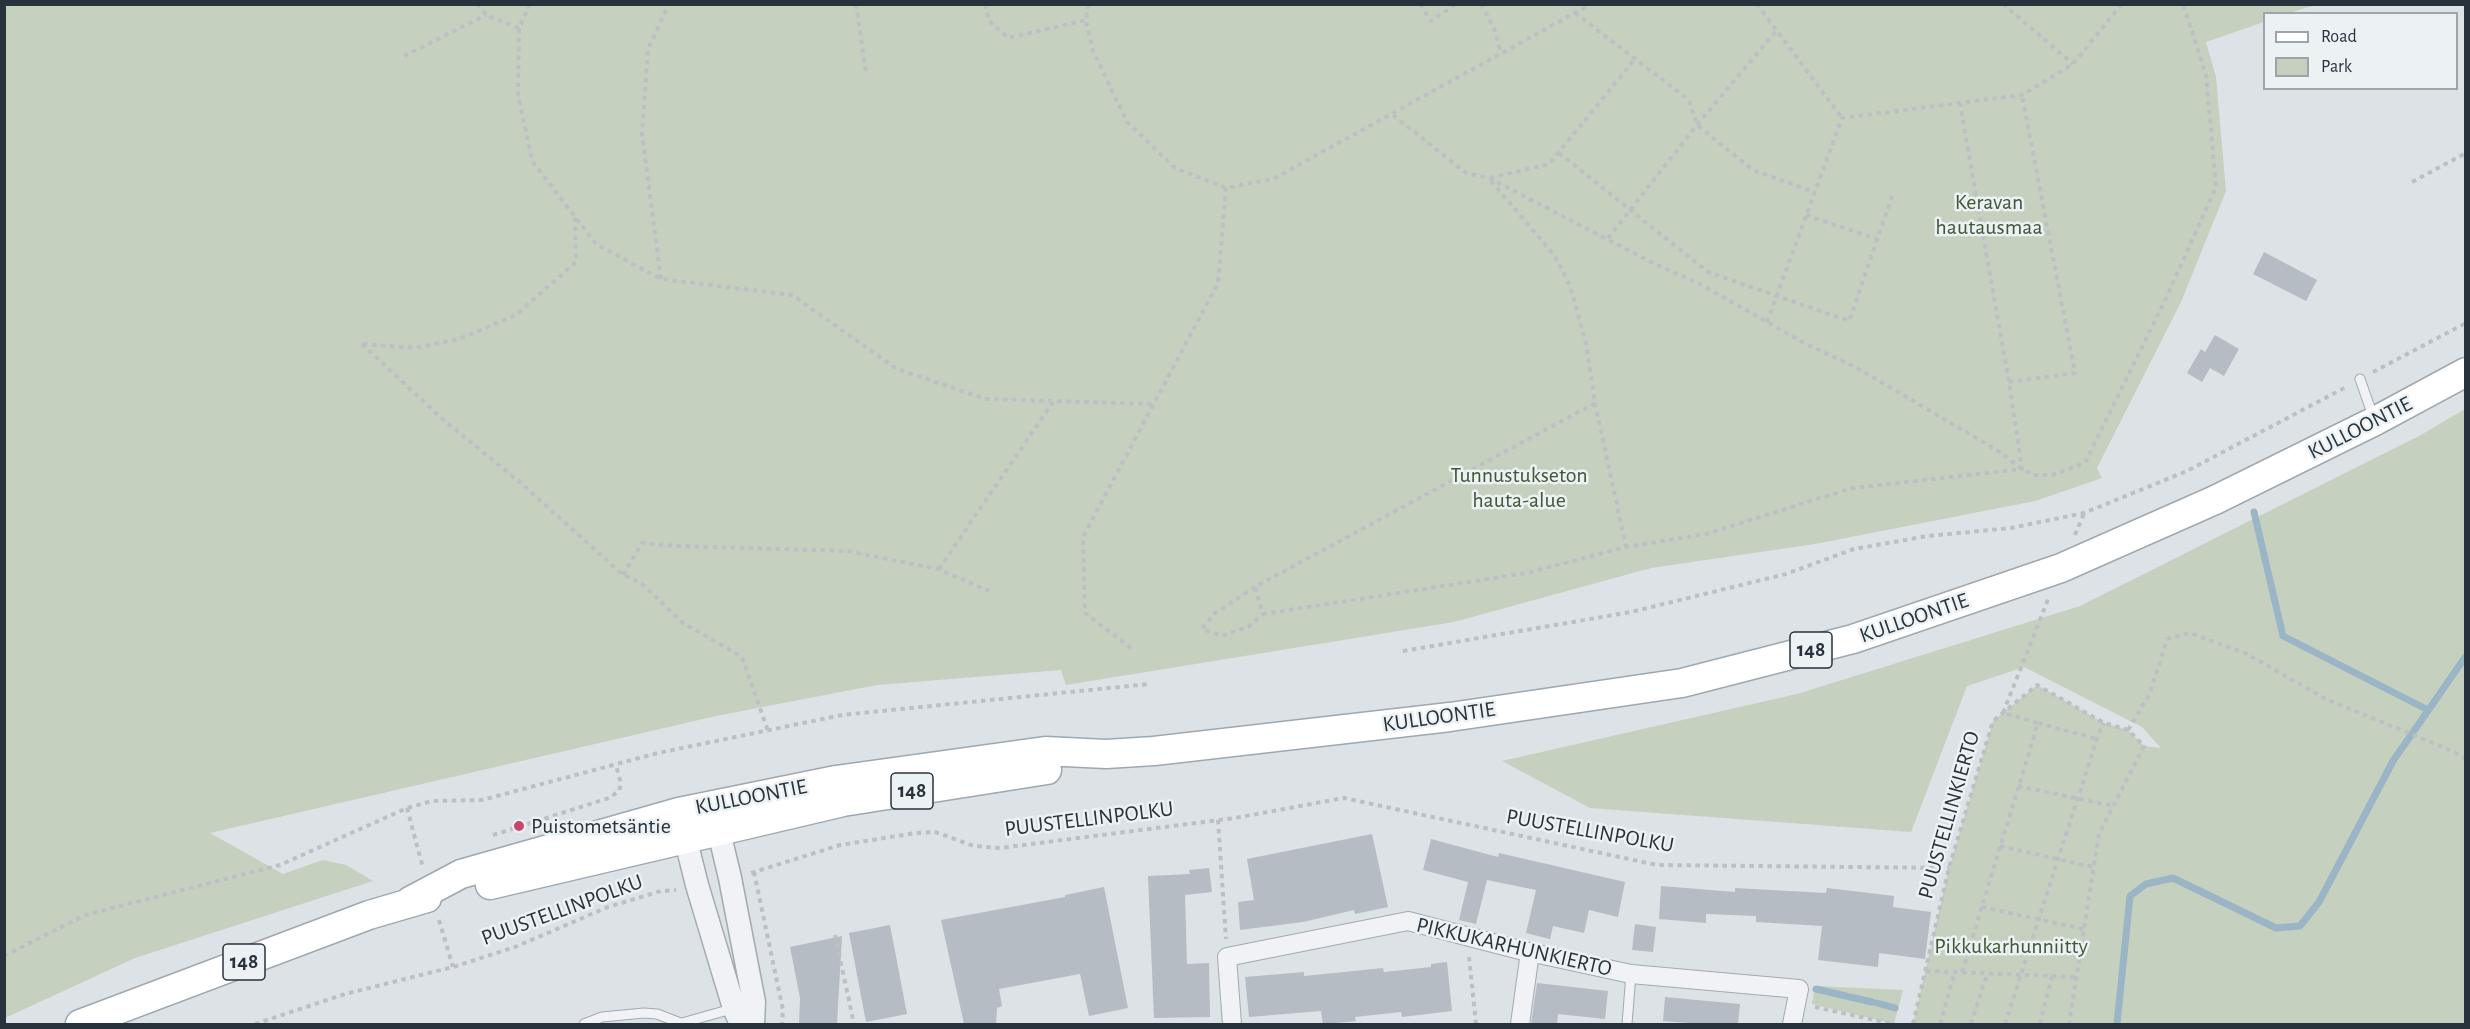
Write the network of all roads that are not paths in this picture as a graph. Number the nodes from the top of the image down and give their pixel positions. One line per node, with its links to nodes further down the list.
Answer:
1 (2466, 372): 3 (main road, KULLOONTIE / 148)
2 (2360, 379): 3 (lane)
3 (2375, 421): 4 (main road, KULLOONTIE / 148)
4 (1106, 754): 5 (main road, KULLOONTIE / 148); 7 (main road, KULLOONTIE / 148)
5 (713, 805): 6 (main road, KULLOONTIE / 148); 7 (street)
6 (679, 812): 8 (street); 9 (main road, KULLOONTIE / 148)
7 (719, 832): 8 (main road, KULLOONTIE / 148); 12 (street)
8 (686, 840): 9 (main road, KULLOONTIE / 148); 12 (street)
9 (410, 901): 13 (main road, KULLOONTIE / 148)
10 (1530, 952): 11 (street, PIKKUKARHUNKIERTO); 17 (street, PIKKUKARHUNKIERTO); 18 (street)
11 (1631, 974): 19 (lane); 20 (street, PIKKUKARHUNKIERTO)
12 (743, 1012): 15 (lane); 16 (street)
13 (80, 1024)
14 (584, 1024): 15 (lane)
15 (683, 1024)
16 (753, 1024)
17 (1232, 1024)
18 (1520, 1024)
19 (1627, 1024)
20 (1792, 1024)

